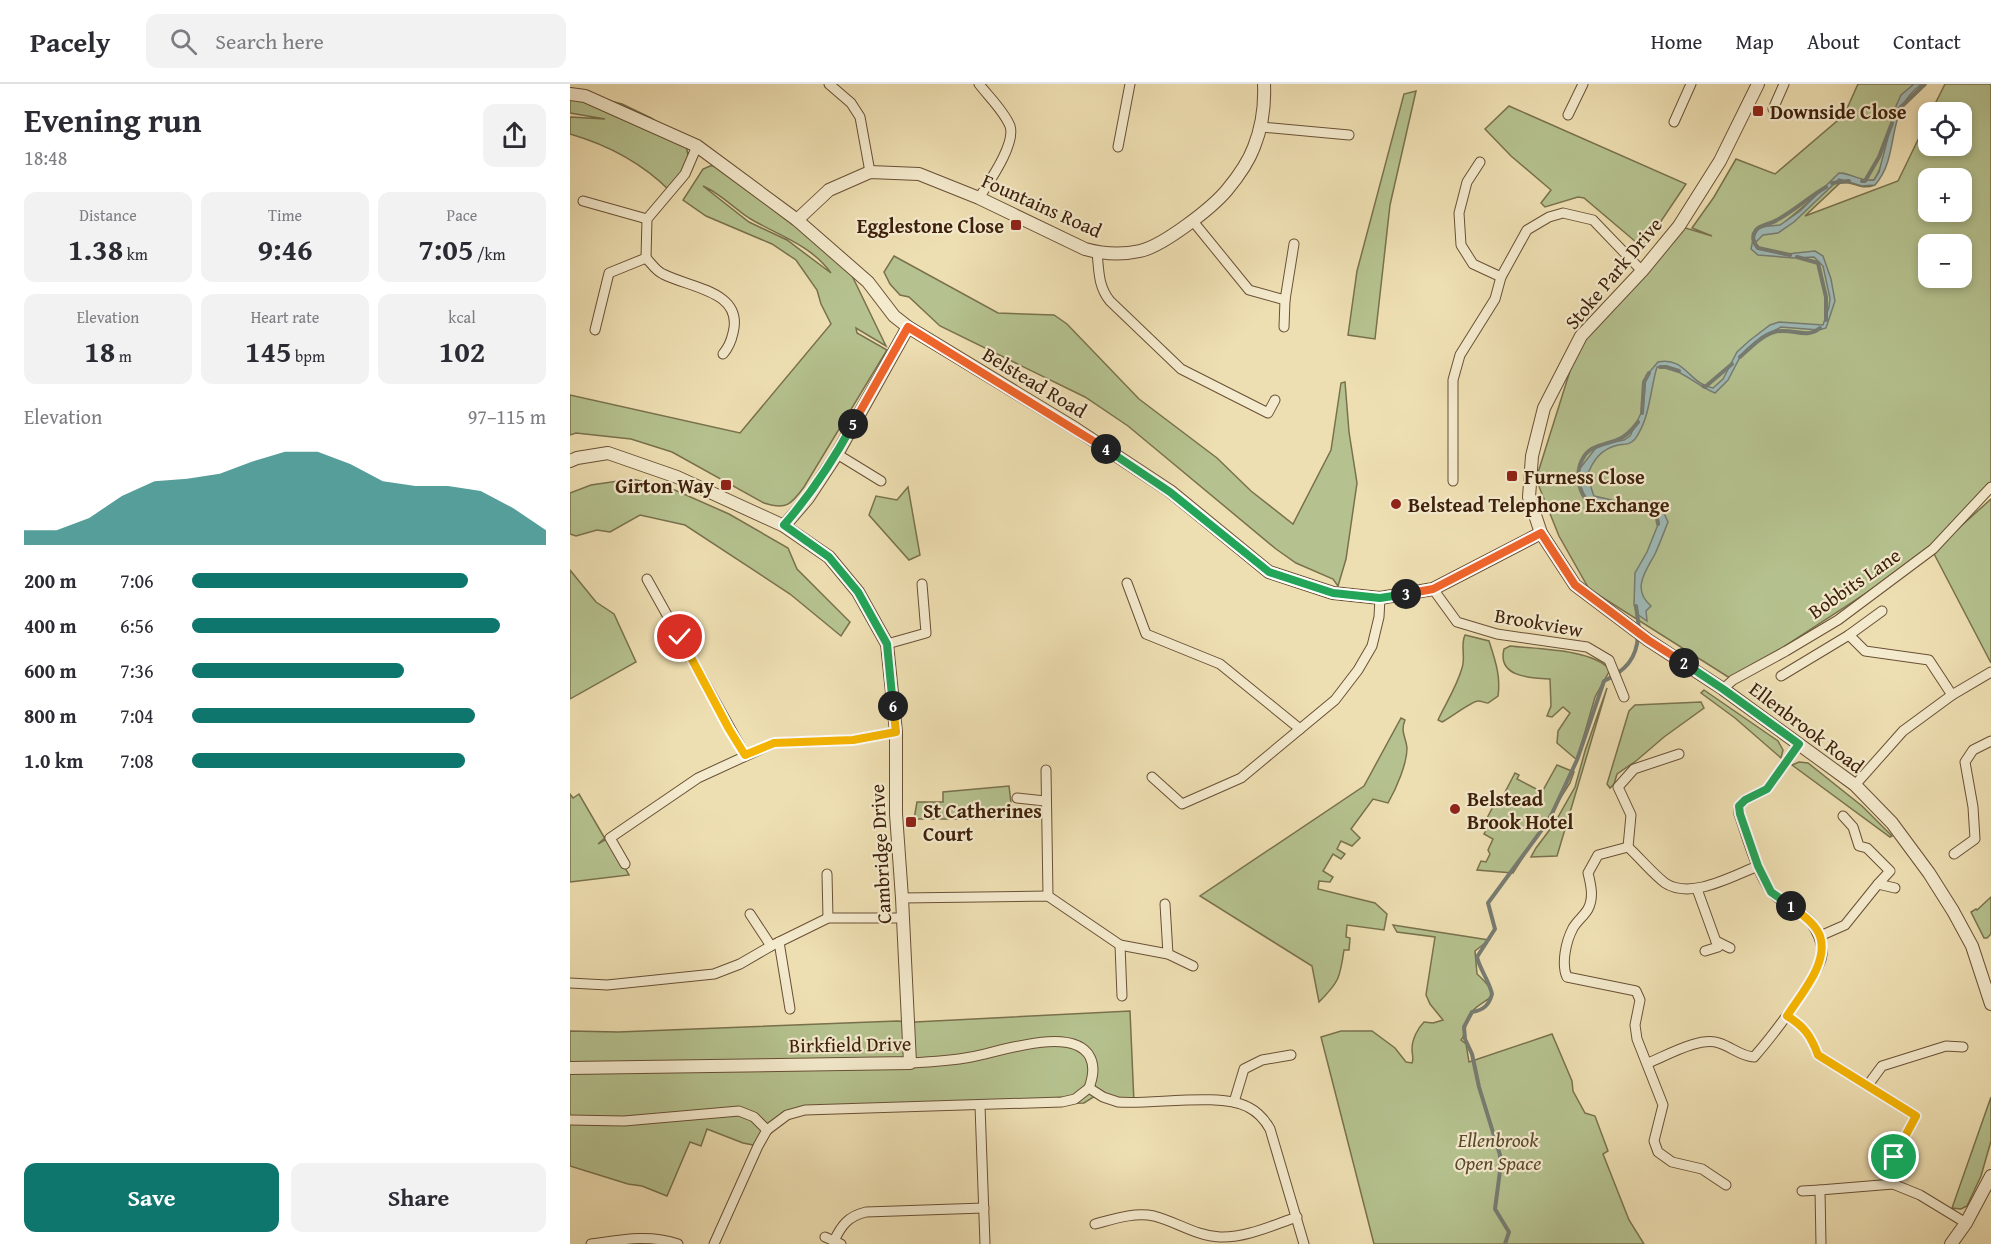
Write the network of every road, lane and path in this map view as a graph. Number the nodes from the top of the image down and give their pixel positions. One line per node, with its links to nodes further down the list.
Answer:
1 (829, 84): 18 (street)
2 (979, 84): 19 (street)
3 (1130, 84): 16 (street)
4 (1264, 84): 13 (street, Fountains Road)
5 (1583, 84): 11 (street)
6 (1691, 84): 12 (street)
7 (1758, 84): 27 (street, Stoke Park Drive)
8 (1784, 84): 10 (street)
9 (570, 94): 15 (street, Belstead Road)
10 (1773, 109)
11 (1568, 115)
12 (1674, 122)
13 (1261, 127): 14 (street); 23 (street, Fountains Road)
14 (1349, 135)
15 (698, 146): 21 (street); 22 (street, Belstead Road)
16 (1118, 147)
17 (1480, 162): 28 (street)
18 (870, 172): 19 (street, Fountains Road); 22 (street, Fountains Road)
19 (980, 198): 25 (street, Fountains Road)
20 (584, 201): 21 (street)
21 (647, 219): 26 (street)
22 (797, 220): 30 (street, Belstead Road)
23 (1192, 220): 25 (street, Fountains Road); 29 (street)
24 (1294, 244): 29 (street)
25 (1097, 252): 34 (street)
26 (646, 258): 32 (street); 33 (street)
27 (1642, 271): 28 (street); 41 (street, Stoke Park Drive)
28 (1501, 277): 38 (street)
29 (1285, 300): 31 (street)
30 (908, 327): 35 (street); 46 (street, Belstead Road)
31 (1284, 327)
32 (595, 330)
33 (723, 354)
34 (1275, 400)
35 (837, 454): 37 (street); 40 (street)
36 (570, 461): 40 (street, Cambridge Drive)
37 (881, 481)
38 (1453, 481)
39 (1991, 487): 52 (street, Bobbits Lane)
40 (784, 525): 49 (street, Cambridge Drive)
41 (1541, 533): 45 (street, Belstead Road); 52 (street, Ellenbrook Road)
42 (647, 579): 60 (street)
43 (1127, 583): 55 (street)
44 (922, 584): 49 (street)
45 (1433, 589): 46 (street, Belstead Road); 54 (street, Brookview)
46 (1380, 598): 55 (street)
47 (1882, 611): 48 (street)
48 (1849, 635): 51 (street); 53 (street)
49 (887, 644): 56 (street, Cambridge Drive)
50 (1991, 672): 53 (street)
51 (1781, 676)
52 (1723, 689): 58 (street, Ellenbrook Road)
53 (1952, 695): 63 (street)
54 (1624, 697)
55 (1299, 729): 62 (street)
56 (896, 732): 60 (street); 76 (street, Cambridge Drive)
57 (1991, 741): 68 (street)
58 (1799, 744): 63 (street, Ellenbrook Road); 70 (street)
59 (1679, 754): 67 (street)
60 (745, 755): 69 (street)
61 (1046, 770): 65 (street)
62 (1152, 777)
63 (1855, 785): 91 (street, Ellenbrook Road)
64 (1017, 798): 65 (street)
65 (1045, 801): 75 (street)
66 (1843, 816): 72 (street)
67 (1628, 847): 74 (street); 97 (street)
68 (1954, 855)
69 (625, 864)
70 (1758, 866): 74 (street); 81 (street)
71 (826, 874): 79 (street)
72 (1878, 885): 73 (street); 81 (street)
73 (1895, 888)
74 (1696, 889): 82 (street)
75 (1048, 896): 76 (street); 84 (street)
76 (902, 898): 80 (street, Cambridge Drive)
77 (1165, 904): 87 (street)
78 (750, 914): 83 (street)
79 (828, 918): 80 (street); 83 (street)
80 (903, 918): 96 (street, Cambridge Drive)
81 (1820, 936): 93 (street)
82 (1716, 941): 85 (street); 86 (street)
83 (775, 944): 89 (street); 92 (street)
84 (1120, 945): 87 (street); 90 (street)
85 (1730, 948)
86 (1705, 951)
87 (1168, 954): 88 (street)
88 (1193, 966)
89 (570, 983)
90 (1122, 996)
91 (1991, 1004)
92 (790, 1009)
93 (1787, 1016): 97 (street); 99 (street)
94 (1963, 1047): 99 (street)
95 (1292, 1055): 101 (street)
96 (910, 1062): 98 (street, Birkfield Drive); 100 (street, Birkfield Drive)
97 (1648, 1063): 107 (street)
98 (570, 1068)
99 (1868, 1085): 106 (street)
100 (1089, 1088): 101 (street); 102 (street)
101 (1234, 1102): 111 (street)
102 (980, 1106): 104 (street); 110 (street)
103 (570, 1120): 104 (street)
104 (767, 1130): 117 (street)
105 (1991, 1176): 112 (street)
106 (1893, 1184): 108 (street); 112 (street)
107 (1726, 1185)
108 (1821, 1190): 109 (street); 120 (street)
109 (1802, 1191)
110 (984, 1208): 114 (street); 118 (street)
111 (1297, 1218): 113 (street); 119 (street)
112 (1966, 1223): 121 (street)
113 (1095, 1224)
114 (833, 1241)
115 (591, 1244): 116 (street)
116 (678, 1244)
117 (714, 1244)
118 (984, 1244)
119 (1304, 1244)
120 (1821, 1244)
121 (1951, 1244)

